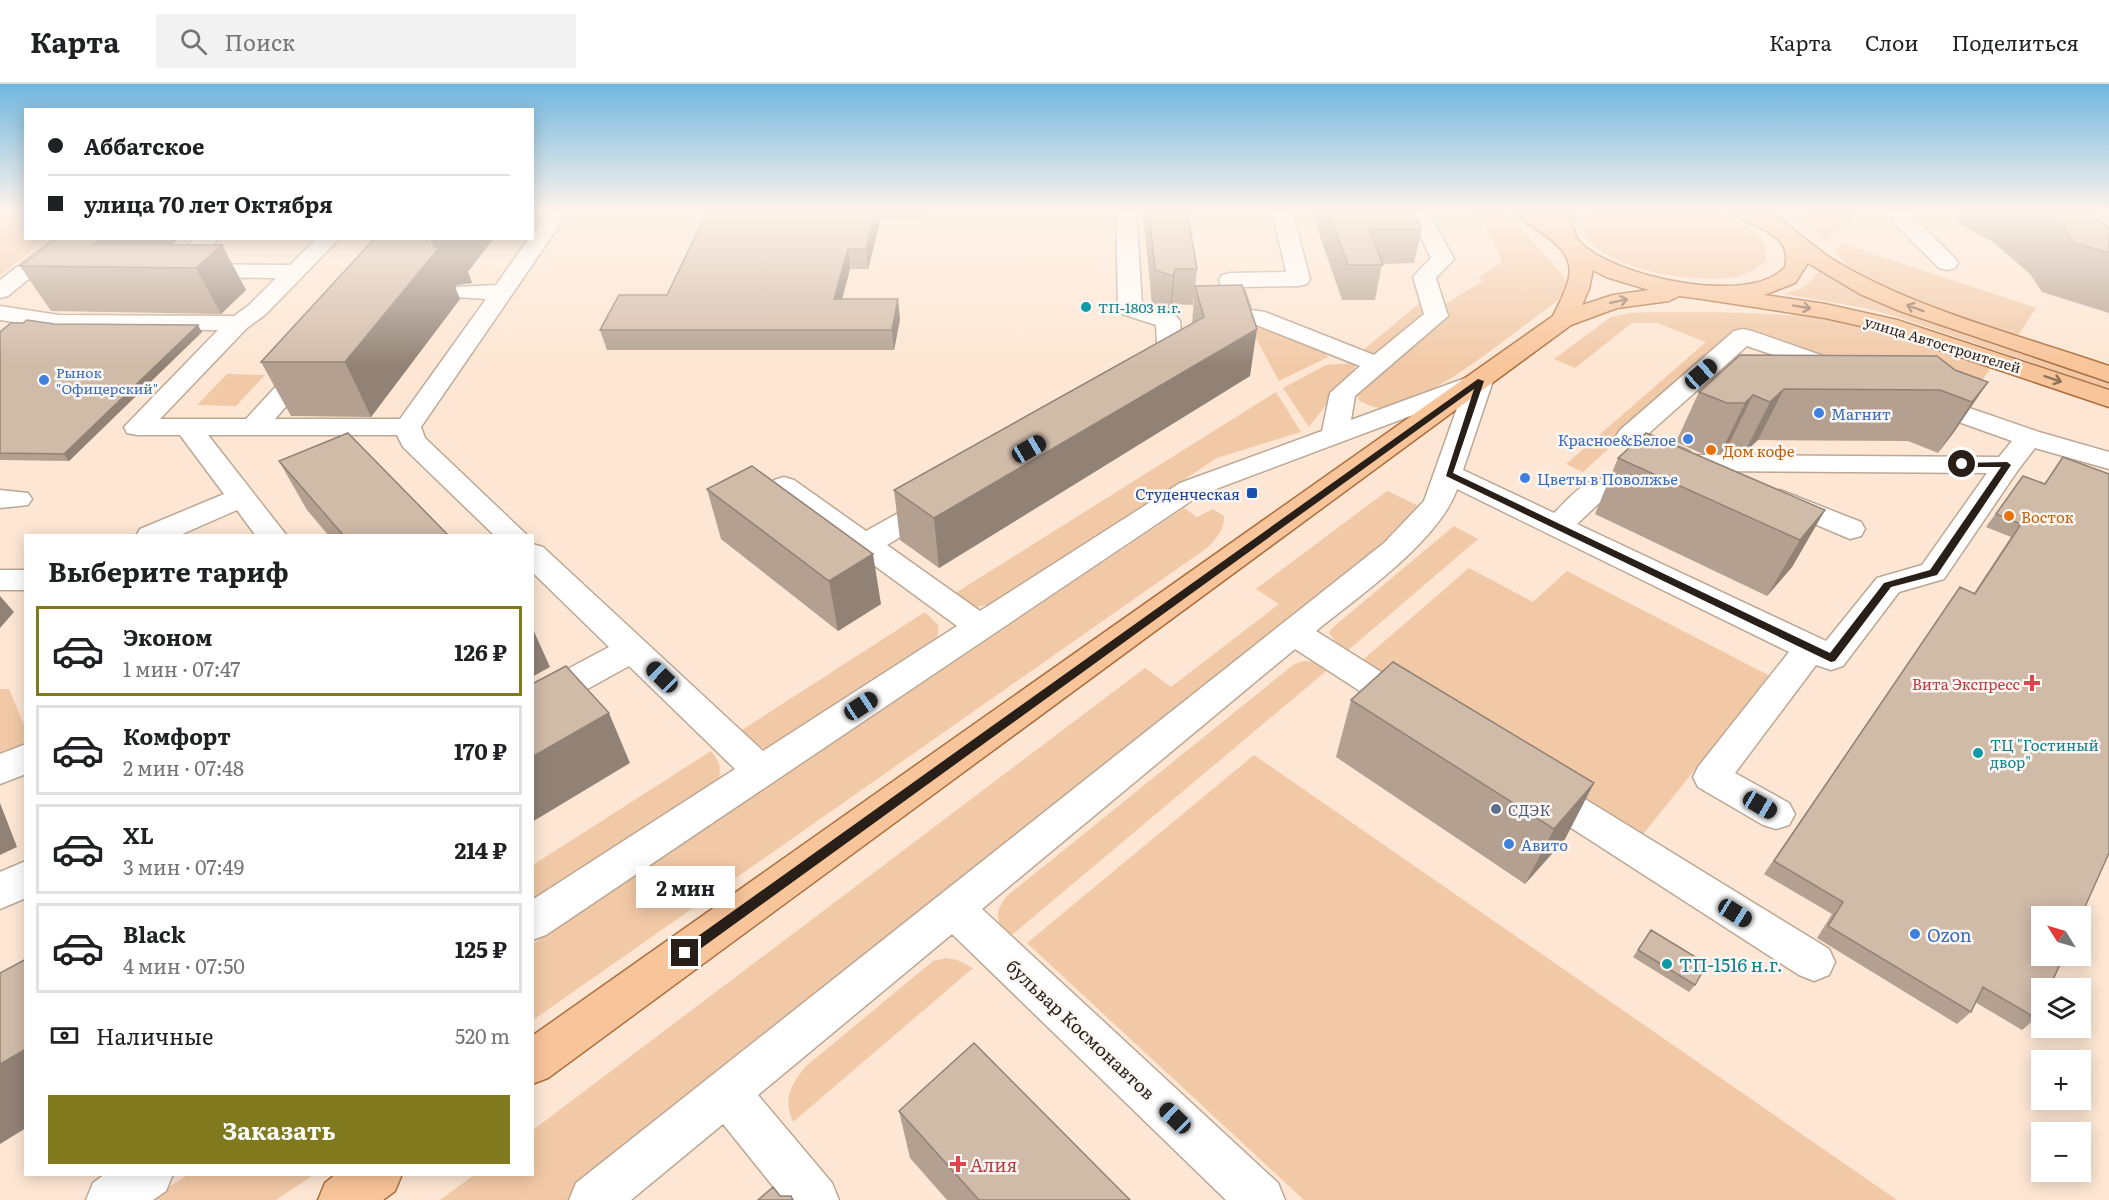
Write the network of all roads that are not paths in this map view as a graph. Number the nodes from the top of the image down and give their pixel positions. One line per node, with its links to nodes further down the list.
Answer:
1 (38, 262): 13 (street)
2 (181, 262): 12 (street)
3 (306, 262): 12 (street)
4 (524, 262): 15 (street)
5 (1128, 262): 24 (street)
6 (1295, 262): 21 (street)
7 (1440, 262): 21 (street)
8 (1578, 262): 18 (main road)
9 (1595, 262): 16 (main road)
10 (1797, 262): 16 (main road)
11 (1821, 262): 22 (main road, улица Автостроителей, one-way to 11)
12 (296, 272): 19 (street)
13 (0, 291)
14 (465, 292): 15 (street)
15 (503, 292): 31 (street)
16 (1698, 292): 18 (main road, one-way to 16); 29 (main road, улица Автостроителей, one-way to 29)
17 (0, 314): 19 (street)
18 (1563, 320): 23 (main road)
19 (239, 323): 32 (street)
20 (326, 346): 30 (street)
21 (1376, 364): 33 (street)
22 (2109, 374)
23 (1480, 381): 33 (street); 38 (street); 68 (main road)
24 (1141, 384)
25 (1686, 386): 26 (street); 27 (street); 36 (street)
26 (1721, 386)
27 (1813, 386)
28 (1903, 393): 34 (street)
29 (2109, 399)
30 (254, 426): 31 (street); 32 (street)
31 (408, 427): 47 (street)
32 (188, 428): 42 (street)
33 (1334, 436): 52 (street)
34 (2029, 438): 35 (street); 37 (street)
35 (2109, 461)
36 (1695, 464): 37 (street); 44 (street)
37 (2007, 465): 54 (street)
38 (1449, 474): 43 (street); 53 (street)
39 (784, 486): 48 (street)
40 (1601, 486): 43 (street)
41 (958, 490): 48 (street)
42 (242, 497): 45 (street); 46 (street)
43 (1557, 526): 54 (street)
44 (1850, 529)
45 (156, 534)
46 (270, 534)
47 (511, 534)
48 (866, 544): 52 (street)
49 (534, 556): 55 (street)
50 (0, 580): 51 (street)
51 (24, 580)
52 (980, 627): 60 (street)
53 (1294, 633): 57 (street); 65 (street)
54 (1810, 648): 62 (street)
55 (632, 649): 56 (street); 60 (street)
56 (534, 703)
57 (1434, 722)
58 (24, 759): 59 (street)
59 (0, 770)
60 (761, 772): 66 (street)
61 (1515, 774): 67 (street)
62 (1776, 814)
63 (24, 879): 64 (street)
64 (0, 892)
65 (953, 908): 69 (street); 76 (street, бульвар Космонавтов)
66 (534, 921)
67 (1814, 962)
68 (534, 1062)
69 (726, 1092): 74 (street); 75 (street)
70 (146, 1176): 72 (street)
71 (375, 1176): 73 (main road)
72 (110, 1200)
73 (342, 1200)
74 (593, 1200)
75 (815, 1200)
76 (1261, 1200)

